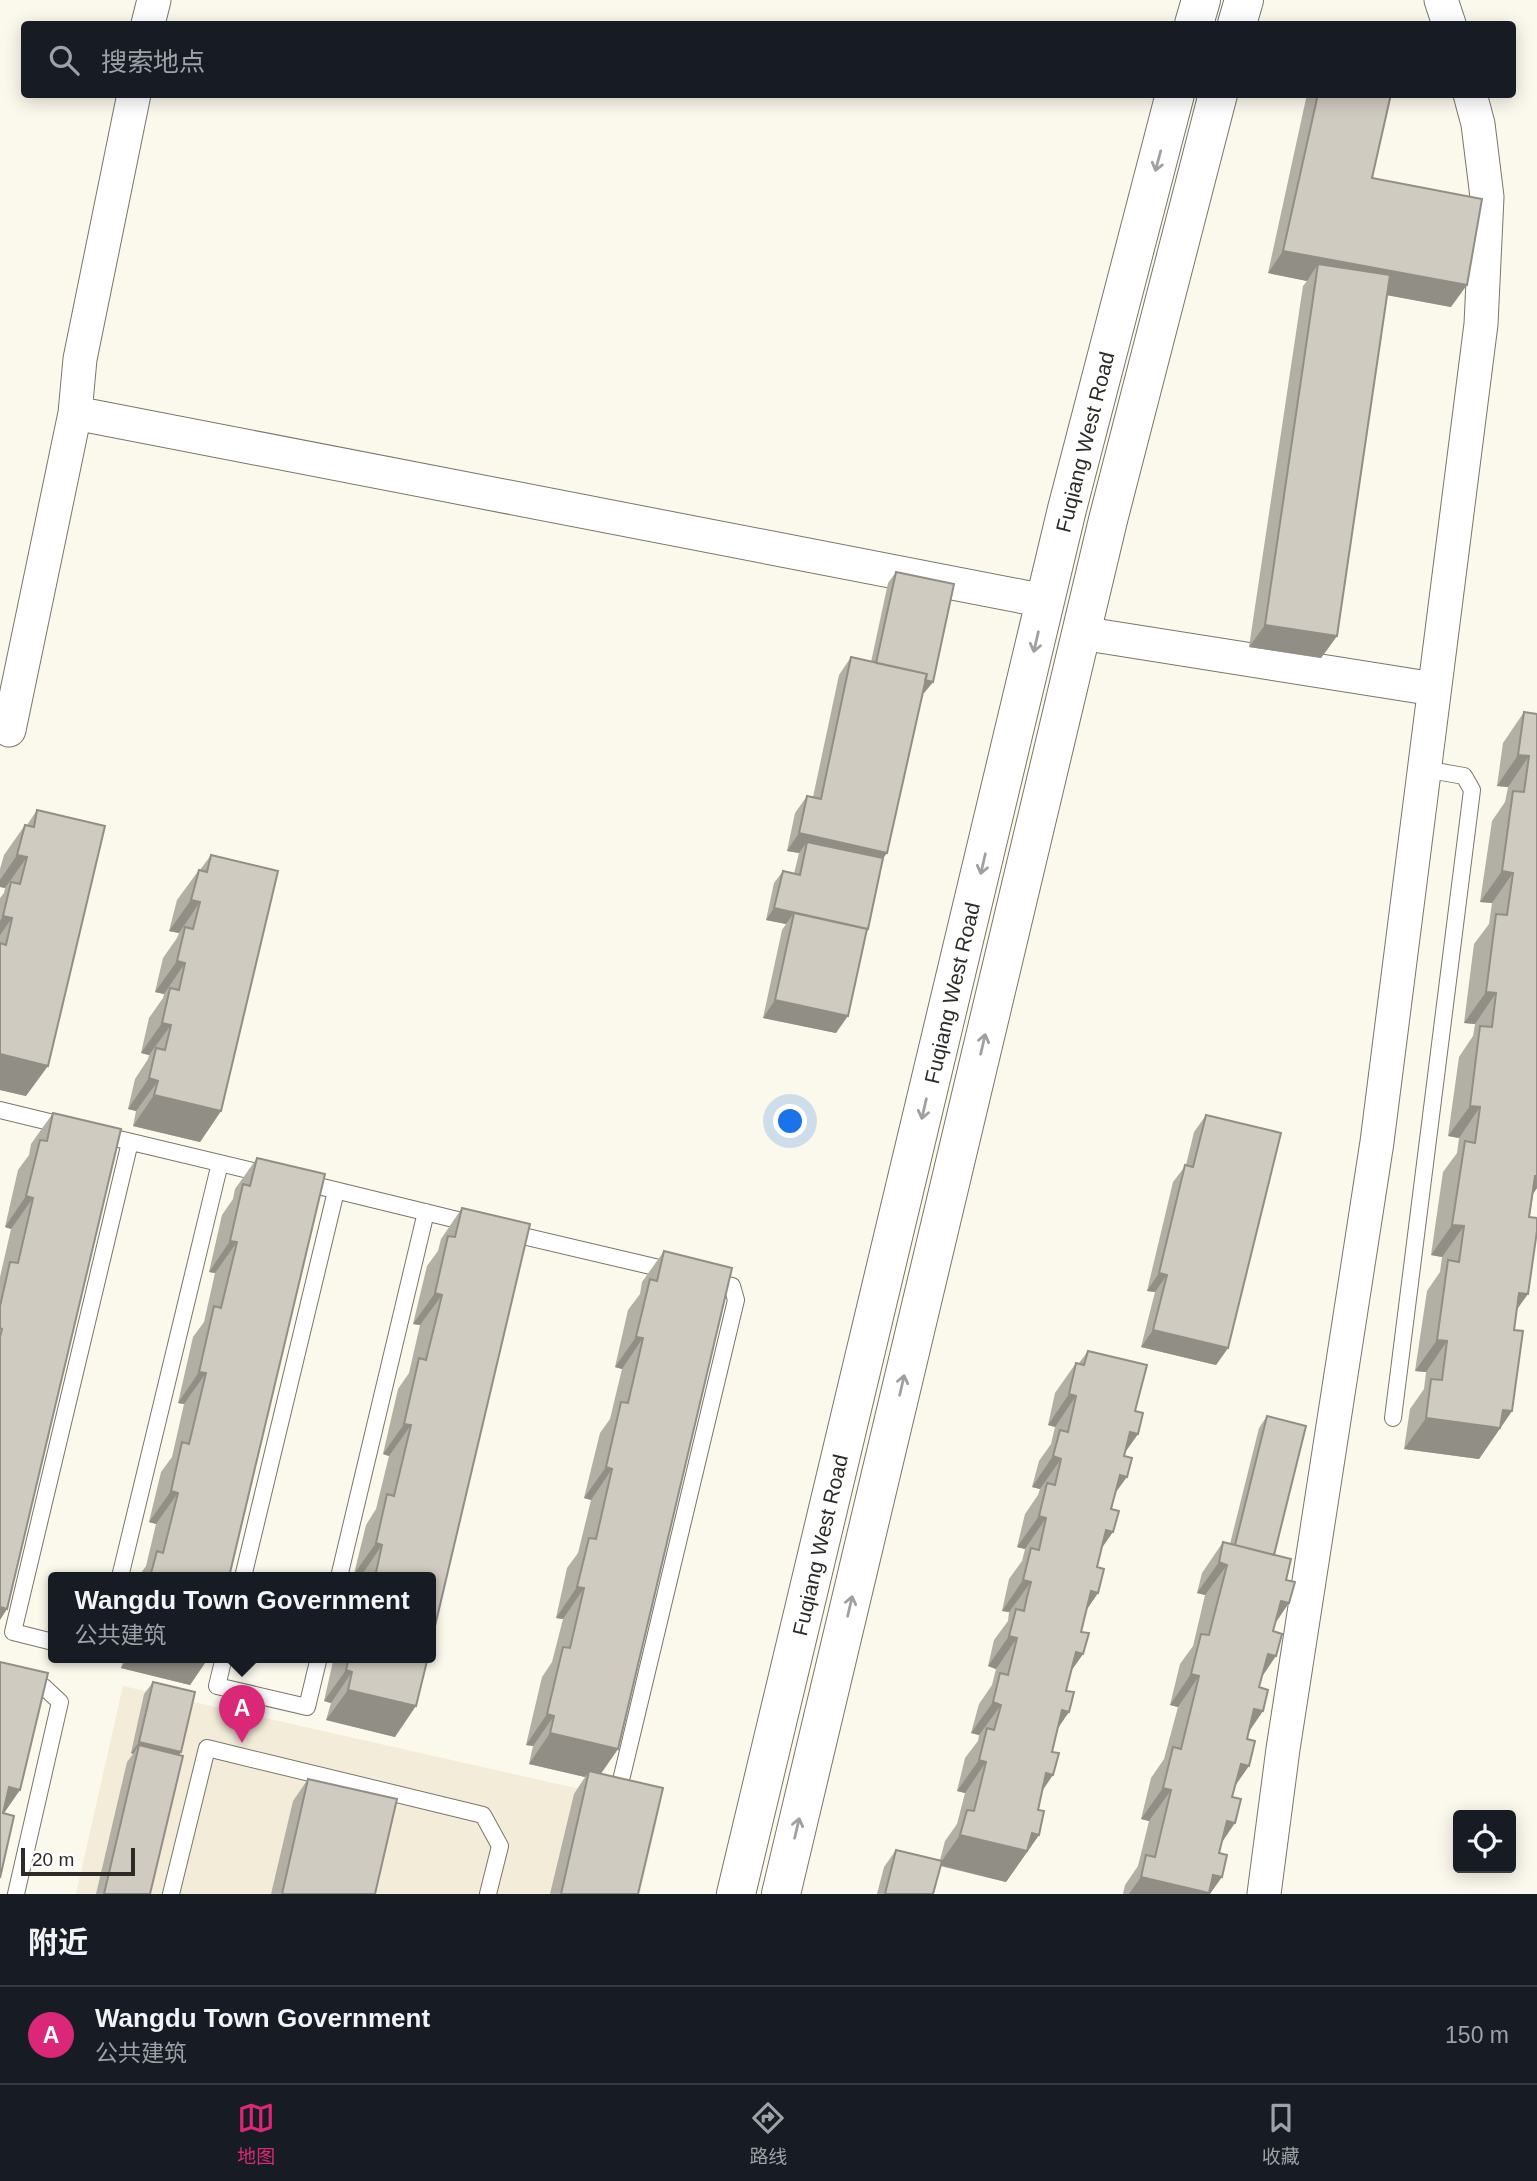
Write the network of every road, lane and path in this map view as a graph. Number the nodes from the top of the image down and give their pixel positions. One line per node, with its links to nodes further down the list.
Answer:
1 (153, 0): 5 (street)
2 (1201, 0): 6 (main road)
3 (1244, 0): 7 (main road)
4 (1441, 0): 8 (street)
5 (149, 21)
6 (1195, 21)
7 (1238, 21)
8 (1448, 21)
9 (133, 98): 13 (street)
10 (1174, 98): 14 (main road, Fuqiang West Road, one-way to 14)
11 (1217, 98): 15 (main road, Fuqiang West Road)
12 (1471, 98): 16 (street)
13 (75, 414): 14 (street); 17 (street)
14 (1045, 601): 36 (main road, Fuqiang West Road, one-way to 36)
15 (1081, 633): 16 (street); 37 (main road, Fuqiang West Road, one-way to 15)
16 (1434, 690): 18 (street)
17 (9, 730)
18 (1424, 769): 24 (lane); 38 (street)
19 (0, 1110): 20 (lane)
20 (130, 1142): 21 (lane); 28 (lane)
21 (219, 1163): 22 (lane); 25 (lane)
22 (336, 1191): 23 (lane); 26 (lane)
23 (426, 1212): 27 (lane); 32 (lane)
24 (1393, 1418)
25 (121, 1572)
26 (244, 1572)
27 (340, 1572)
28 (48, 1641)
29 (223, 1663): 30 (lane)
30 (318, 1663)
31 (0, 1677): 33 (lane)
32 (622, 1776)
33 (16, 1894)
34 (171, 1894): 35 (lane)
35 (488, 1894)
36 (737, 1894)
37 (781, 1894)
38 (1264, 1894)

